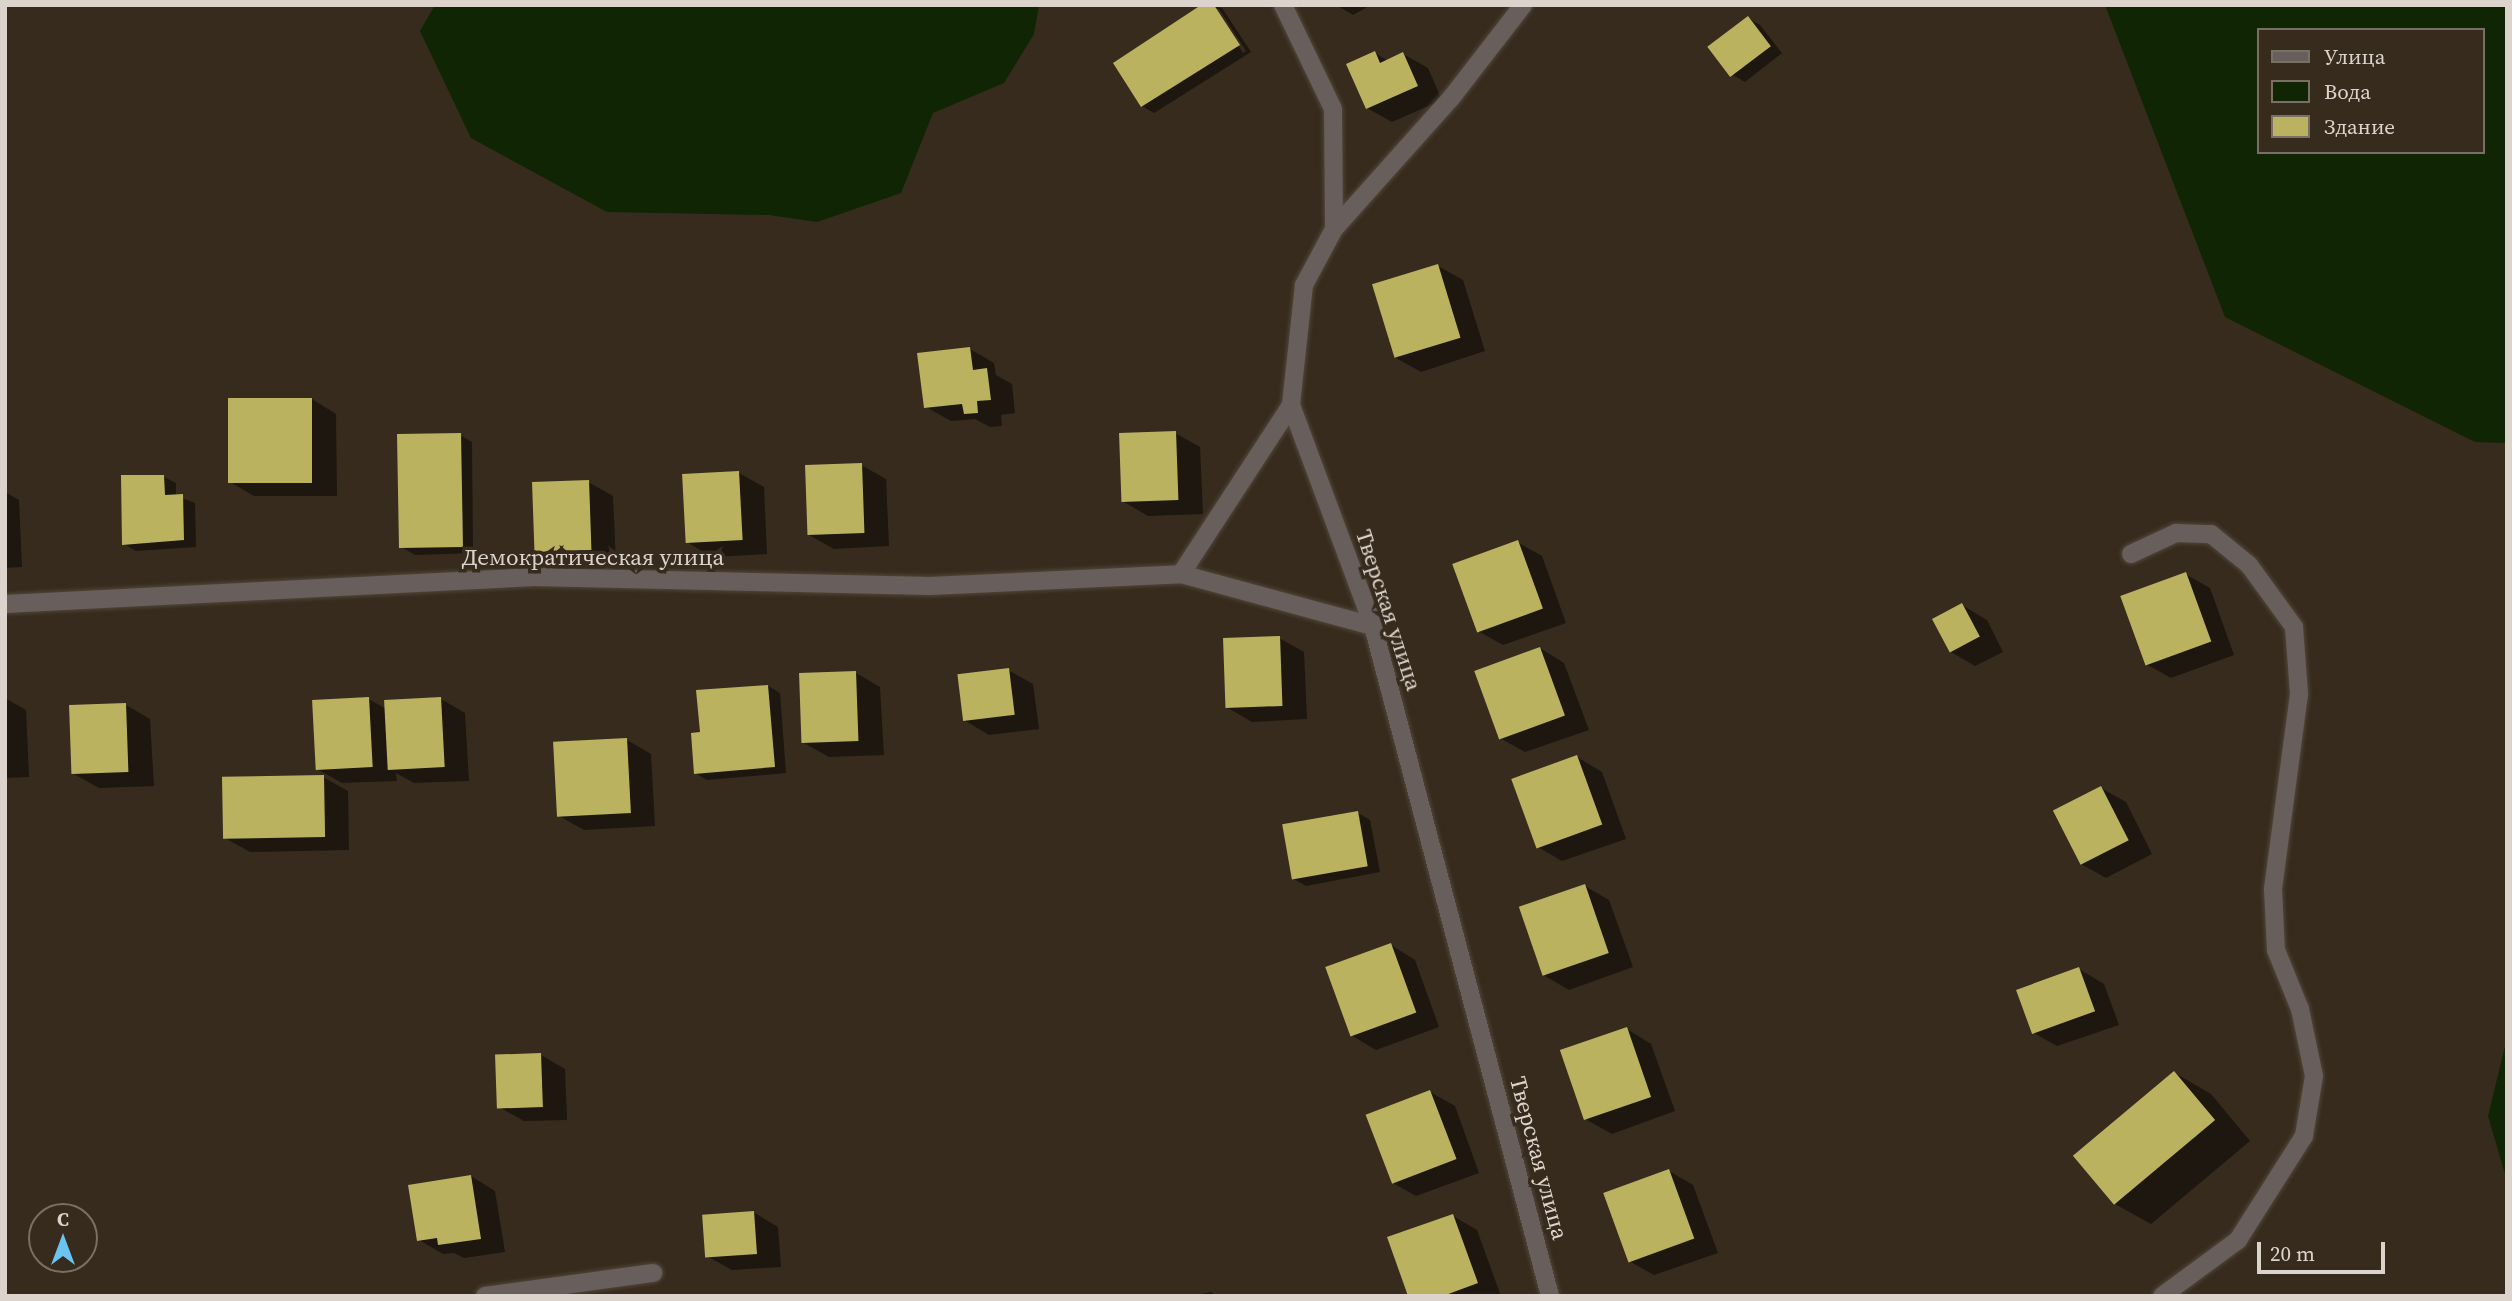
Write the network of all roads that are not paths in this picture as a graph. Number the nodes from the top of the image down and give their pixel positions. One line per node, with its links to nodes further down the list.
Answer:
1 (1283, 5): 3 (street)
2 (1523, 5): 3 (street, Тверская улица)
3 (1334, 229): 4 (street, Тверская улица)
4 (1291, 405): 6 (street); 8 (street, Тверская улица)
5 (2131, 554): 12 (street)
6 (1181, 574): 7 (street, Демократическая улица); 8 (street, Демократическая улица)
7 (5, 604)
8 (1373, 626): 11 (street, Тверская улица)
9 (653, 1273): 10 (street)
10 (485, 1296)
11 (1550, 1296)
12 (2162, 1296)

